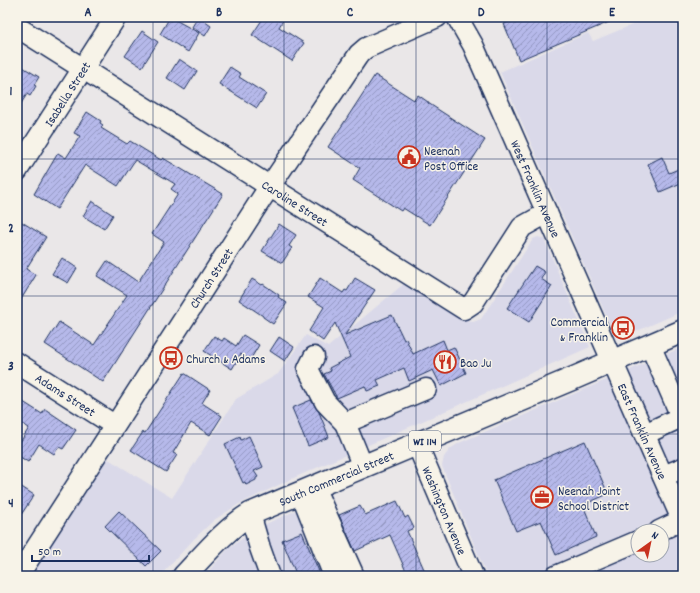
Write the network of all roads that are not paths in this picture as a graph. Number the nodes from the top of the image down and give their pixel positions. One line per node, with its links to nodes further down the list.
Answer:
1 (116, 17): 5 (street, Isabella Street)
2 (437, 17): 7 (street, Church Street)
3 (457, 17): 8 (street, West Franklin Avenue)
4 (17, 27): 5 (street, Caroline Street)
5 (83, 68): 6 (street, Isabella Street); 7 (street, Caroline Street)
6 (17, 170)
7 (270, 187): 8 (street, Caroline Street); 17 (street, Church Street)
8 (547, 213): 12 (street, West Franklin Avenue)
9 (683, 331): 10 (main road, South Commercial Street / WI 114)
10 (650, 346): 12 (main road, South Commercial Street / WI 114); 15 (street)
11 (314, 357): 16 (street)
12 (613, 361): 18 (street, East Franklin Avenue); 19 (main road, South Commercial Street / WI 114)
13 (17, 363): 17 (street, Adams Street)
14 (426, 389): 16 (street)
15 (682, 419): 18 (street)
16 (345, 424): 20 (street)
17 (114, 425): 28 (street, Church Street)
18 (645, 434): 22 (street, East Franklin Avenue)
19 (416, 444): 20 (main road, South Commercial Street / WI 114); 33 (street, Washington Avenue)
20 (363, 467): 23 (main road, South Commercial Street / WI 114)
21 (683, 468): 22 (street)
22 (663, 476): 25 (street, East Franklin Avenue)
23 (307, 490): 24 (main road, South Commercial Street / WI 114); 31 (street); 32 (street)
24 (250, 514): 29 (main road, South Commercial Street / WI 114); 30 (street)
25 (683, 521): 26 (street)
26 (670, 526)
27 (630, 544): 34 (street)
28 (18, 576)
29 (184, 576)
30 (270, 576)
31 (334, 576)
32 (354, 576)
33 (473, 576)
34 (556, 576)

